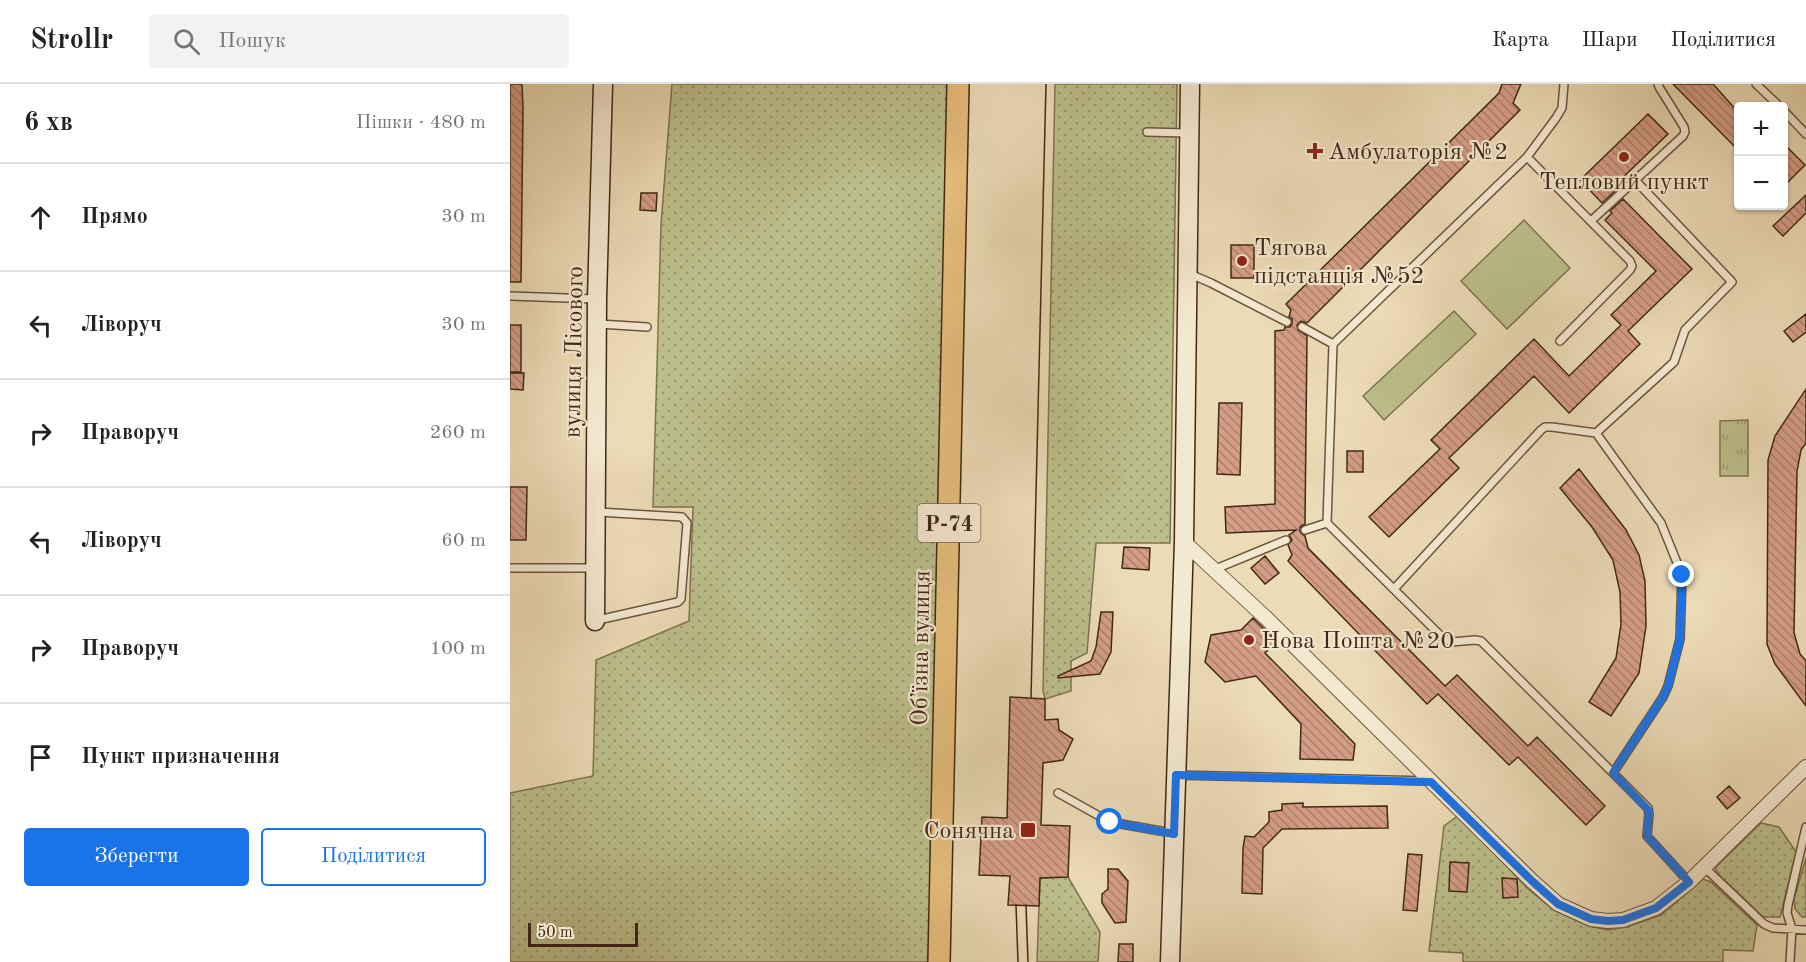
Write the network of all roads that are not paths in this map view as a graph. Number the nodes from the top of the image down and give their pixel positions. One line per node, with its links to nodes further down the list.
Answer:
1 (603, 84): 17 (street, вулиця Лісового)
2 (958, 84): 46 (main road, Обʼїзна вулиця / Р-74)
3 (1190, 84): 10 (street)
4 (1564, 84): 12 (lane)
5 (1658, 84): 13 (lane)
6 (1756, 84): 7 (lane)
7 (1775, 102)
8 (1788, 115): 11 (lane)
9 (1147, 132): 10 (lane)
10 (1190, 133): 15 (street)
11 (1806, 134)
12 (1527, 157): 14 (lane); 23 (lane)
13 (1635, 180): 14 (lane); 24 (lane)
14 (1591, 220): 22 (lane)
15 (1188, 273): 18 (lane); 29 (street)
16 (510, 296): 17 (lane)
17 (597, 299): 19 (street, вулиця Лісового)
18 (1287, 322)
19 (597, 324): 20 (lane); 25 (street, вулиця Лісового)
20 (647, 327)
21 (1302, 327): 23 (lane)
22 (1560, 340)
23 (1333, 344): 26 (lane)
24 (1596, 433): 33 (lane); 36 (lane)
25 (595, 512): 31 (street, вулиця Лісового); 34 (lane)
26 (1327, 523): 27 (lane); 33 (lane)
27 (1305, 530)
28 (1286, 540): 32 (lane)
29 (1184, 542): 32 (street); 37 (street)
30 (510, 568): 31 (lane)
31 (595, 568): 34 (street, вулиця Лісового)
32 (1213, 570): 38 (street)
33 (1394, 589): 36 (lane)
34 (595, 621)
35 (1806, 767): 42 (street)
36 (1613, 773): 43 (lane)
37 (1176, 775): 38 (lane); 41 (street)
38 (1431, 782): 43 (street)
39 (1058, 793): 41 (lane)
40 (1806, 827): 44 (lane)
41 (1174, 834): 47 (street)
42 (1704, 867): 43 (street); 44 (lane)
43 (1689, 882)
44 (1792, 929): 45 (lane); 48 (lane)
45 (1806, 930)
46 (939, 962)
47 (1170, 962)
48 (1790, 962)

